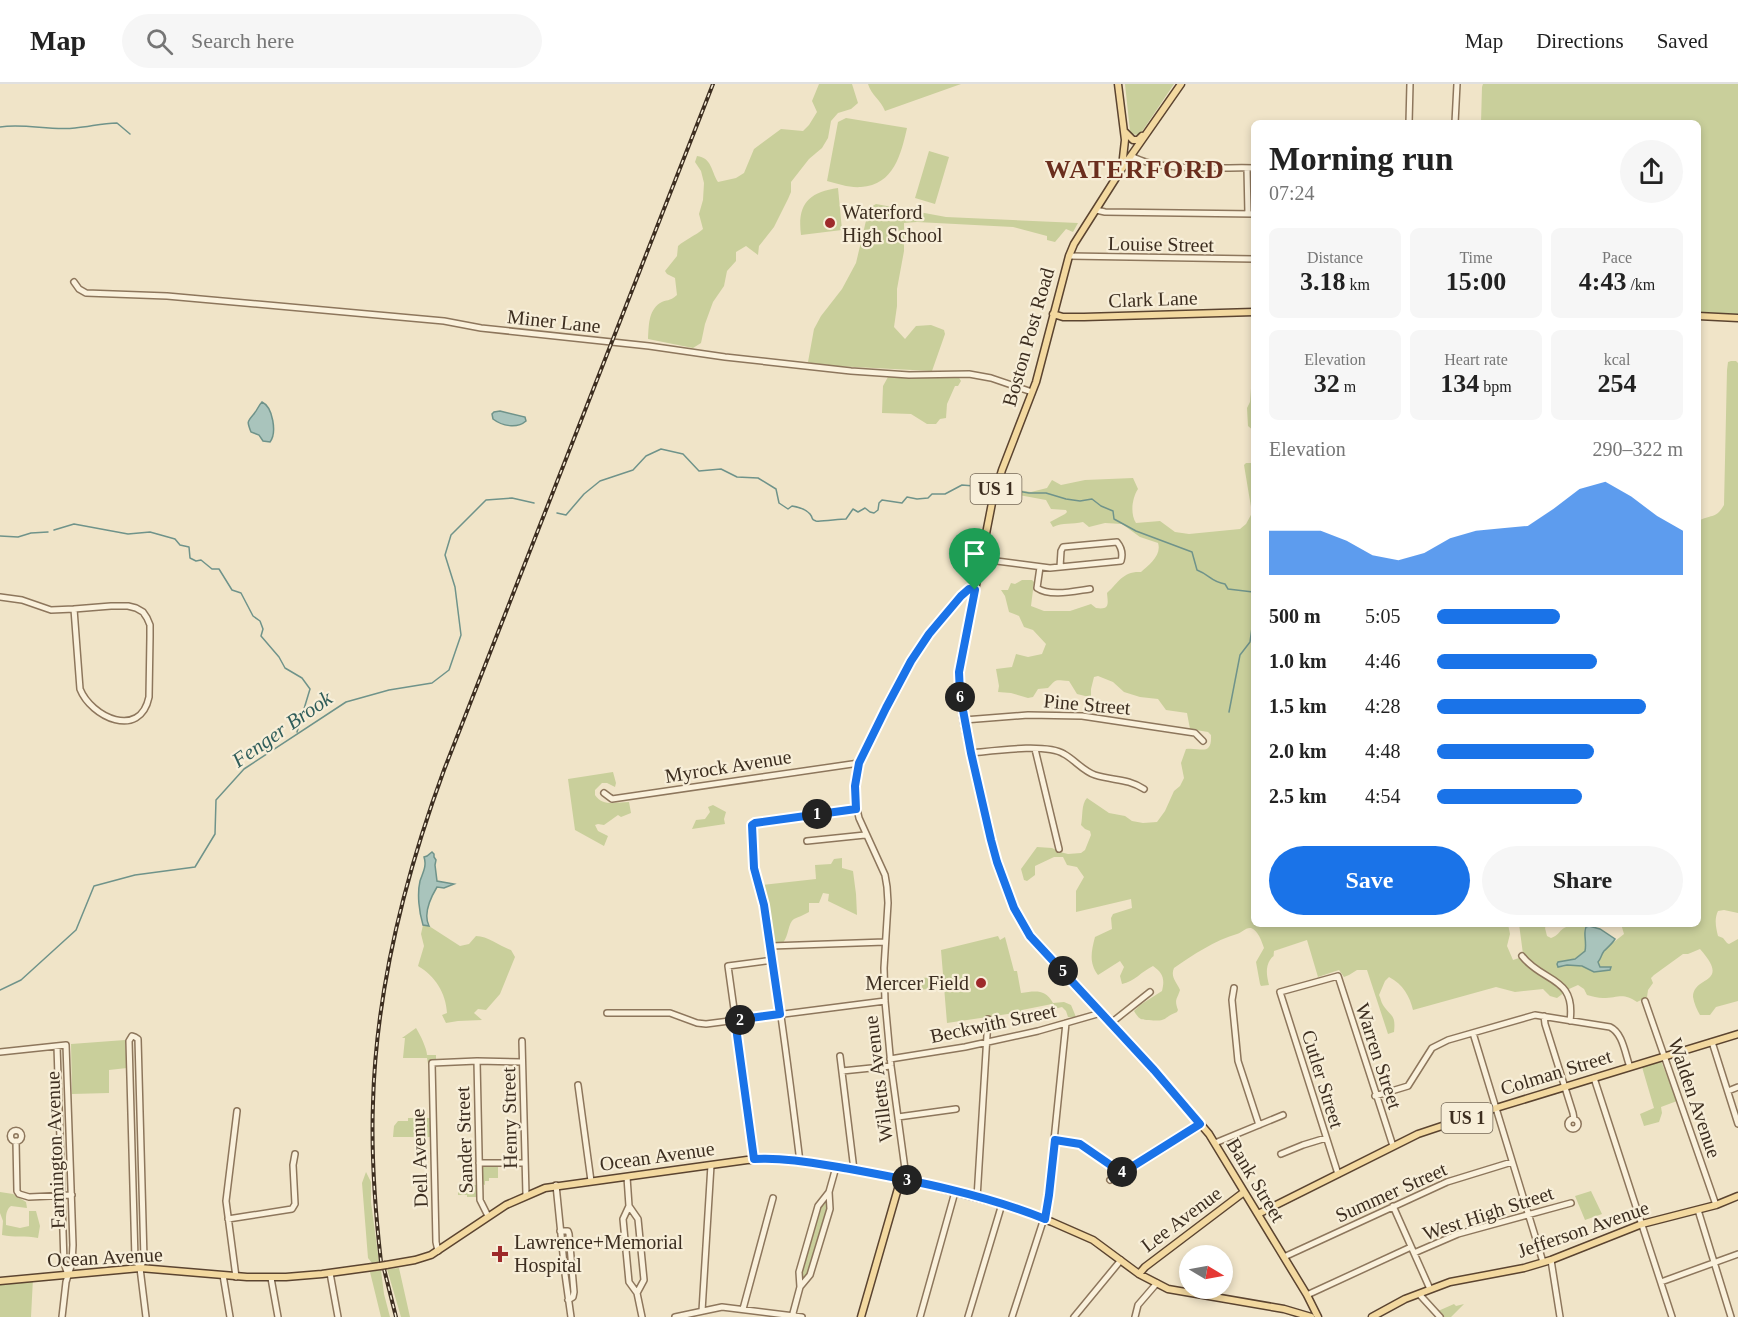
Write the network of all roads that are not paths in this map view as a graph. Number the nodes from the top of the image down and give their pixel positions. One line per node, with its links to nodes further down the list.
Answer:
1 (1118, 84): 8 (main road)
2 (1181, 84): 7 (main road, Boston Post Road / US 1)
3 (1410, 84): 5 (street)
4 (1456, 84): 6 (street)
5 (1409, 120)
6 (1455, 120)
7 (1152, 128): 8 (main road); 9 (main road, Boston Post Road / US 1)
8 (1124, 131): 11 (main road)
9 (1132, 156): 10 (street); 11 (main road, Boston Post Road / US 1)
10 (1251, 168): 13 (street)
11 (1121, 170): 12 (main road, Boston Post Road / US 1)
12 (1096, 210): 13 (street); 14 (main road, Boston Post Road / US 1)
13 (1251, 214)
14 (1068, 256): 15 (street, Louise Street); 18 (main road, Boston Post Road / US 1)
15 (1251, 259)
16 (74, 282): 21 (street, Miner Lane)
17 (1251, 312): 18 (main road, Clark Lane)
18 (1053, 314): 21 (main road, Boston Post Road / US 1)
19 (1701, 316): 20 (main road)
20 (1738, 318)
21 (1032, 392): 22 (main road, Boston Post Road / US 1)
22 (981, 559): 23 (street); 26 (main road, Boston Post Road / US 1)
23 (1040, 567): 24 (street); 25 (street)
24 (1060, 567): 24 (street)
25 (1090, 589)
26 (975, 590): 29 (main road, Boston Post Road / US 1); 33 (street, Willetts Avenue)
27 (0, 597): 28 (street)
28 (74, 609): 28 (street)
29 (964, 720): 30 (street, Pine Street); 32 (main road, Boston Post Road / US 1)
30 (1203, 741)
31 (1035, 749): 32 (street); 34 (street); 39 (street)
32 (971, 753): 40 (main road, Boston Post Road / US 1)
33 (859, 763): 35 (street, Myrock Avenue); 36 (street, Willetts Avenue)
34 (1144, 789)
35 (604, 793)
36 (856, 809): 37 (street, Willetts Avenue); 42 (street)
37 (865, 836): 38 (street); 41 (street, Willetts Avenue)
38 (807, 841)
39 (1059, 849)
40 (1030, 936): 50 (main road, Bank Street / US 1)
41 (885, 942): 42 (street); 48 (street, Willetts Avenue)
42 (771, 946): 44 (street)
43 (1522, 956): 56 (street)
44 (772, 960): 52 (street); 55 (street)
45 (1338, 976): 78 (street, Warren Street); 90 (street, Cutler Street)
46 (1234, 988): 89 (street)
47 (1150, 992): 58 (street)
48 (885, 1001): 52 (street); 70 (street, Willetts Avenue)
49 (1645, 1001): 67 (street, Walden Avenue)
50 (1101, 1013): 57 (street, Beckwith Street); 58 (main road, Bank Street / US 1)
51 (606, 1014): 55 (street)
52 (780, 1014): 55 (street); 98 (street)
53 (1545, 1016): 56 (street); 59 (street); 75 (street)
54 (988, 1019): 62 (street)
55 (735, 1020): 97 (street)
56 (1570, 1021): 71 (street)
57 (1066, 1023): 62 (street, Beckwith Street); 91 (street)
58 (1111, 1023): 87 (main road, Bank Street / US 1)
59 (1473, 1033): 78 (street); 79 (street)
60 (1738, 1034): 63 (main road, Colman Street / US 1)
61 (522, 1041): 69 (street, Henry Street)
62 (986, 1042): 70 (street, Beckwith Street); 119 (street)
63 (1712, 1042): 67 (main road, Colman Street / US 1); 77 (street)
64 (57, 1046): 65 (street); 115 (street, Farmington Avenue); 117 (street, Farmington Avenue)
65 (0, 1052)
66 (840, 1056): 72 (street)
67 (1663, 1056): 71 (main road, Colman Street / US 1); 125 (street, Walden Avenue)
68 (477, 1062): 69 (street); 100 (street, Sander Street); 136 (street, Dell Avenue)
69 (522, 1062): 101 (street, Henry Street)
70 (890, 1062): 72 (street, Beckwith Street); 85 (street, Willetts Avenue)
71 (1630, 1067): 73 (main road, Colman Street / US 1)
72 (842, 1071): 104 (street)
73 (1594, 1078): 75 (main road, Colman Street / US 1); 134 (street)
74 (578, 1085): 110 (street)
75 (1565, 1087): 79 (main road, Colman Street / US 1); 86 (street)
76 (1738, 1087): 77 (street)
77 (1728, 1091): 88 (street)
78 (1375, 1096): 94 (street, Warren Street)
79 (1496, 1108): 94 (main road, Colman Street / US 1); 99 (street)
80 (956, 1109): 85 (street)
81 (237, 1111): 132 (street)
82 (131, 1116): 83 (street); 83 (street); 122 (street)
83 (140, 1116): 123 (street)
84 (1283, 1116): 89 (street)
85 (898, 1117): 108 (street, Willetts Avenue)
86 (1574, 1119)
87 (1200, 1124): 93 (main road, Bank Street / US 1); 105 (street)
88 (1738, 1124)
89 (1259, 1125): 93 (street)
90 (1326, 1138): 96 (street); 106 (street, Cutler Street)
91 (1055, 1140): 105 (street); 133 (street)
92 (16, 1141): 117 (street)
93 (1215, 1143): 114 (main road, Bank Street / US 1)
94 (1392, 1146): 106 (main road, Colman Street / US 1)
95 (295, 1154): 132 (street)
96 (1281, 1154)
97 (754, 1159): 98 (main road, Ocean Avenue); 102 (main road, Ocean Avenue)
98 (800, 1162): 103 (main road, Ocean Avenue)
99 (1512, 1162): 127 (street, Summer Street); 130 (street)
100 (479, 1163): 101 (street); 131 (street, Sander Street)
101 (525, 1163): 116 (street, Henry Street)
102 (711, 1165): 107 (main road, Ocean Avenue); 160 (street)
103 (837, 1167): 104 (main road, Ocean Avenue); 112 (street)
104 (854, 1170): 108 (main road, Ocean Avenue)
105 (1122, 1173): 109 (street)
106 (1338, 1174): 129 (main road, Colman Street / US 1)
107 (627, 1177): 110 (main road, Ocean Avenue); 126 (street)
108 (902, 1178): 113 (main road, Ocean Avenue); 172 (main road, Willetts Avenue)
109 (1110, 1180)
110 (591, 1181): 111 (main road, Ocean Avenue)
111 (556, 1185): 116 (main road, Ocean Avenue); 168 (street)
112 (829, 1192): 154 (street); 154 (street)
113 (955, 1192): 119 (main road, Ocean Avenue); 173 (street)
114 (1244, 1192): 129 (main road, Bank Street / US 1); 146 (main road, Lee Avenue)
115 (72, 1195): 117 (street); 147 (street, Farmington Avenue)
116 (526, 1195): 131 (main road, Ocean Avenue)
117 (62, 1196): 147 (street, Farmington Avenue)
118 (1738, 1196): 125 (main road, Jefferson Avenue)
119 (977, 1197): 124 (main road, Ocean Avenue)
120 (773, 1198): 159 (street)
121 (1571, 1203): 130 (street, West High Street)
122 (133, 1204): 123 (street); 144 (street)
123 (143, 1204): 144 (street)
124 (1002, 1204): 133 (main road, Ocean Avenue); 174 (street)
125 (1716, 1205): 128 (main road, Jefferson Avenue)
126 (629, 1206): 156 (street); 156 (street)
127 (1393, 1206): 135 (street); 139 (street, Summer Street)
128 (1698, 1210): 134 (main road, Jefferson Avenue); 143 (street)
129 (1258, 1214): 139 (main road, Bank Street / US 1)
130 (1527, 1215): 137 (street, West High Street); 142 (street)
131 (488, 1216): 136 (main road, Ocean Avenue)
132 (228, 1219): 149 (street)
133 (1045, 1219): 140 (main road, Ocean Avenue); 175 (street)
134 (1642, 1224): 141 (main road, Jefferson Avenue); 152 (street)
135 (1411, 1246): 137 (street); 158 (street)
136 (438, 1251): 145 (main road, Ocean Avenue)
137 (1414, 1253): 155 (street)
138 (1738, 1254): 143 (street)
139 (1284, 1257): 158 (main road, Bank Street / US 1)
140 (1121, 1260): 146 (main road, Ocean Avenue); 176 (street)
141 (1551, 1260): 142 (main road, Jefferson Avenue); 182 (street)
142 (1543, 1262): 155 (main road, Jefferson Avenue)
143 (1713, 1262): 152 (street); 184 (street)
144 (140, 1268): 147 (main road, Ocean Avenue); 148 (main road, Ocean Avenue); 164 (street)
145 (330, 1273): 150 (main road, Ocean Avenue); 167 (street)
146 (1139, 1274): 153 (main road, Ocean Avenue)
147 (68, 1275): 151 (main road, Ocean Avenue); 163 (street)
148 (223, 1275): 149 (main road, Ocean Avenue); 165 (street)
149 (236, 1277): 150 (main road, Ocean Avenue)
150 (271, 1278): 166 (street)
151 (0, 1281)
152 (1661, 1282): 183 (street)
153 (1157, 1283): 177 (street); 178 (main road, Ocean Avenue)
154 (800, 1287): 162 (street)
155 (1430, 1289): 157 (main road, Jefferson Avenue)
156 (638, 1293): 169 (street)
157 (1419, 1294): 161 (main road, Jefferson Avenue); 181 (street)
158 (1307, 1295): 179 (main road, Bank Street / US 1)
159 (743, 1310): 160 (street); 162 (street)
160 (702, 1311): 170 (street)
161 (1383, 1314): 180 (main road, Jefferson Avenue)
162 (792, 1316): 171 (street)
163 (62, 1317)
164 (146, 1317)
165 (230, 1317)
166 (278, 1317)
167 (338, 1317)
168 (571, 1317)
169 (642, 1317)
170 (675, 1317)
171 (802, 1317)
172 (861, 1317)
173 (920, 1317)
174 (968, 1317)
175 (1012, 1317)
176 (1074, 1317)
177 (1135, 1317)
178 (1311, 1317)
179 (1318, 1317)
180 (1372, 1317)
181 (1440, 1317)
182 (1560, 1317)
183 (1672, 1317)
184 (1731, 1317)

